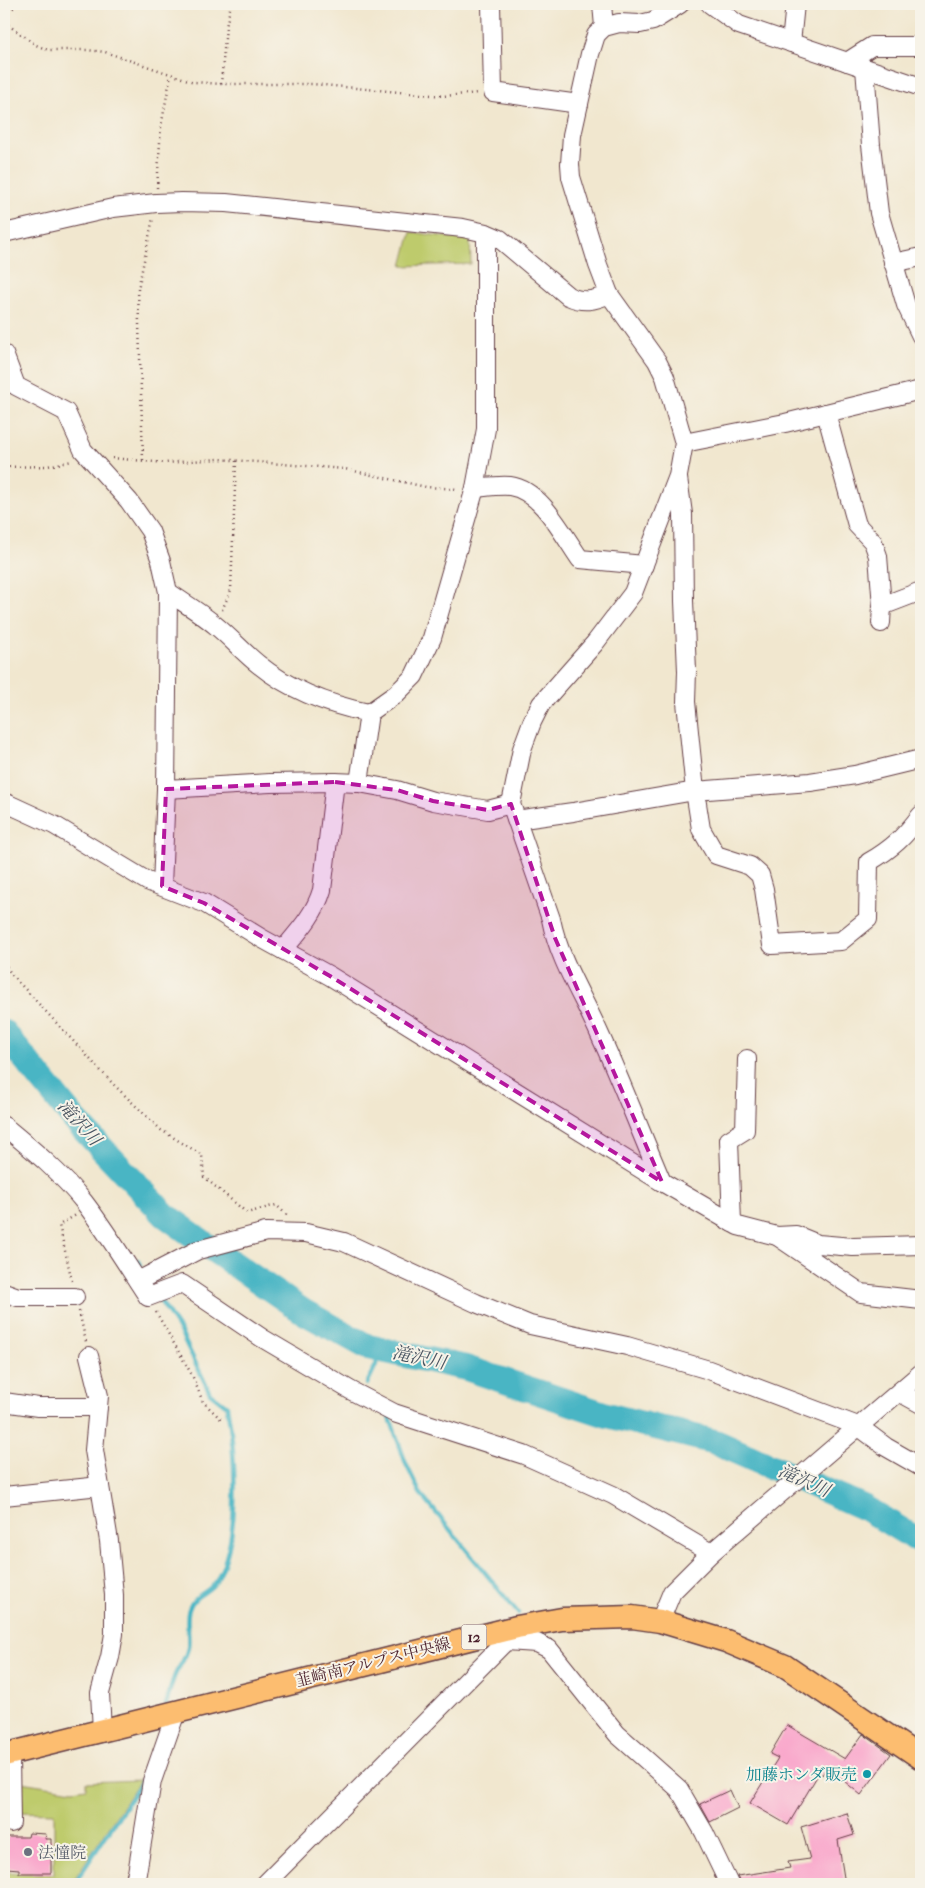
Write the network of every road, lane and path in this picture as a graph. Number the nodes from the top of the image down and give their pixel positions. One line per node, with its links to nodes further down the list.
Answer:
1 (20, 4): 8 (path)
2 (231, 4): 16 (path)
3 (602, 4): 10 (street)
4 (680, 4): 10 (street)
5 (710, 4): 11 (street)
6 (795, 4): 11 (street)
7 (486, 6): 18 (street)
8 (4, 13)
9 (4, 22): 15 (path)
10 (604, 27): 19 (street)
11 (791, 43): 13 (street)
12 (921, 46): 13 (street)
13 (847, 62): 14 (street)
14 (865, 68): 17 (street); 24 (street)
15 (171, 74): 16 (path); 20 (path)
16 (221, 84): 18 (path)
17 (921, 87)
18 (493, 92): 19 (street)
19 (579, 104): 25 (street)
20 (156, 203): 21 (street); 22 (street); 32 (path)
21 (4, 233)
22 (486, 233): 25 (street); 36 (street)
23 (921, 257): 24 (street)
24 (893, 263): 26 (street)
25 (609, 294): 30 (street)
26 (921, 336)
27 (4, 354): 31 (street)
28 (921, 390): 29 (street)
29 (826, 413): 30 (street); 38 (street)
30 (684, 443): 35 (street)
31 (90, 458): 32 (path); 34 (path); 39 (street)
32 (143, 460): 33 (path)
33 (236, 460): 36 (path); 40 (path)
34 (4, 467)
35 (678, 476): 37 (street); 46 (street)
36 (475, 488): 37 (street); 41 (street)
37 (644, 565): 48 (street)
38 (921, 591)
39 (168, 592): 40 (street); 45 (street)
40 (215, 625): 41 (street)
41 (369, 713): 44 (street)
42 (921, 759): 46 (street)
43 (334, 782): 44 (street); 45 (street); 51 (street)
44 (359, 784): 48 (street)
45 (166, 788): 50 (street)
46 (695, 791): 48 (street); 49 (street)
47 (4, 802): 50 (street)
48 (513, 812): 55 (street)
49 (921, 815)
50 (162, 886): 51 (street)
51 (283, 950): 55 (street)
52 (4, 962): 58 (path)
53 (747, 1059): 57 (street)
54 (4, 1126): 56 (street)
55 (662, 1182): 57 (street)
56 (87, 1207): 61 (street); 63 (path)
57 (732, 1223): 59 (street)
58 (306, 1233): 61 (street); 73 (street)
59 (777, 1236): 60 (street); 65 (street)
60 (921, 1245)
61 (138, 1281): 64 (street)
62 (4, 1292): 63 (street)
63 (75, 1297): 66 (path)
64 (148, 1297): 72 (path); 77 (street)
65 (921, 1300)
66 (89, 1356): 71 (street)
67 (921, 1374): 68 (street)
68 (899, 1392): 70 (street); 73 (street)
69 (4, 1402): 71 (street)
70 (921, 1404)
71 (98, 1407): 75 (street)
72 (223, 1421)
73 (858, 1426): 74 (street); 77 (street)
74 (921, 1467)
75 (100, 1486): 76 (street); 81 (street)
76 (4, 1496)
77 (713, 1551): 78 (street)
78 (660, 1621): 79 (main road, 韮崎南アルプス中央線 / 12); 83 (main road, 韮崎南アルプス中央線 / 12)
79 (512, 1634): 80 (main road, 韮崎南アルプス中央線 / 12); 86 (street); 87 (street)
80 (176, 1712): 81 (main road, 韮崎南アルプス中央線 / 12); 85 (street)
81 (102, 1731): 82 (main road, 韮崎南アルプス中央線 / 12)
82 (7, 1754): 84 (street)
83 (921, 1758)
84 (11, 1823)
85 (134, 1884)
86 (265, 1884)
87 (729, 1884)

